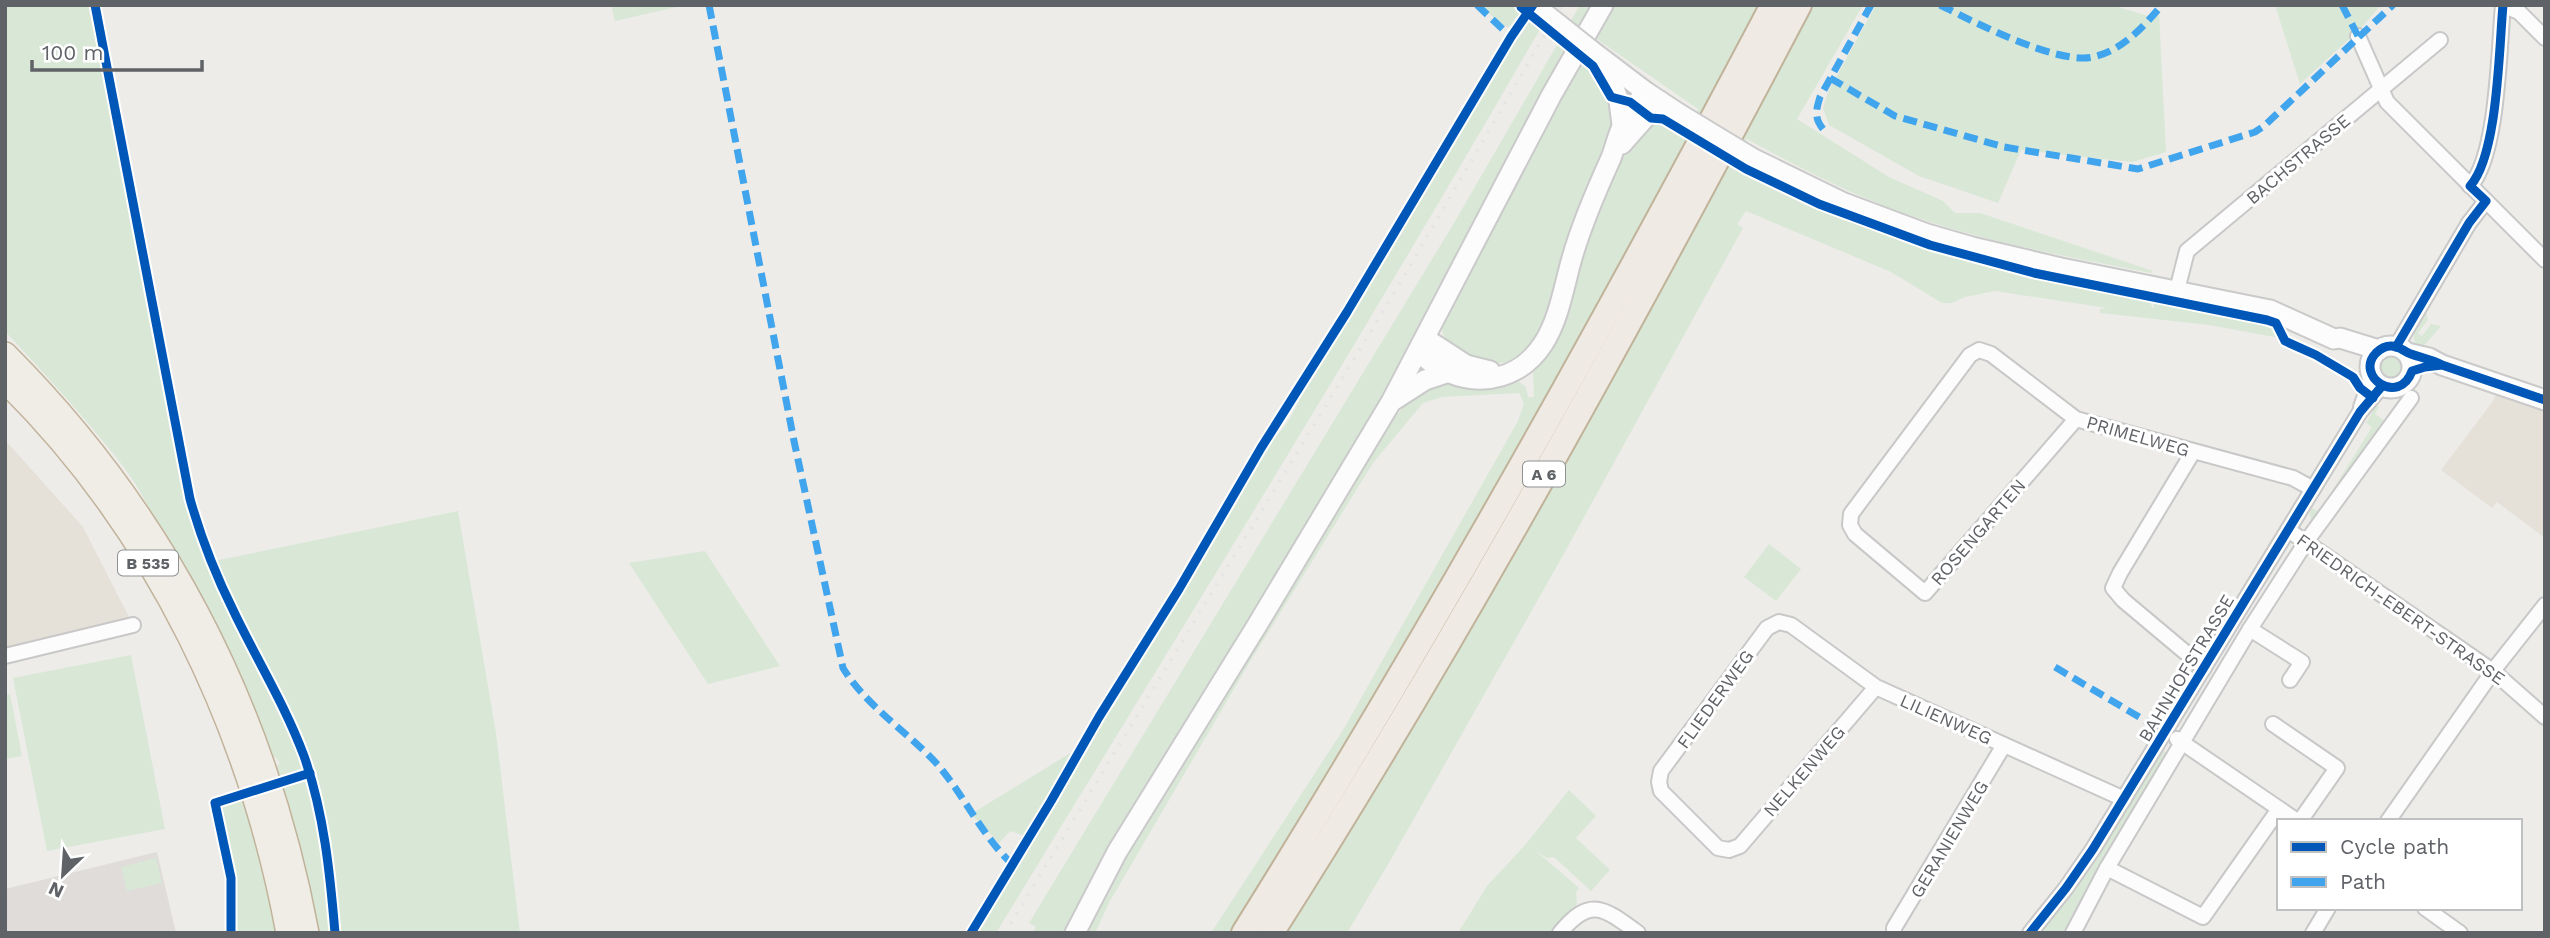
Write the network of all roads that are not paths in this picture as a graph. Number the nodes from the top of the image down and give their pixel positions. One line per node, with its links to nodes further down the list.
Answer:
1 (1534, 5): 9 (main road, bridge)
2 (1603, 5): 18 (main road)
3 (1773, 5): 59 (highway, A 6)
4 (1799, 5): 60 (highway, A 6)
5 (2503, 5): 7 (street); 14 (street)
6 (2358, 36): 10 (street)
7 (2545, 38)
8 (2440, 40): 10 (street, BACHSTRASSE)
9 (1597, 55): 11 (main road); 12 (main road)
10 (2381, 90): 14 (street); 17 (street, BACHSTRASSE)
11 (1653, 96): 12 (main road); 13 (main road); 17 (main road, bridge)
12 (1622, 125): 13 (main road)
13 (1612, 156): 23 (main road)
14 (2470, 186): 15 (street)
15 (2486, 201): 16 (street); 21 (street, BAHNHOFSTRASSE)
16 (2545, 260)
17 (2177, 290): 21 (main road)
18 (1422, 346): 22 (main road); 23 (main road); 27 (main road)
19 (1979, 350): 28 (street, PRIMELWEG); 28 (street, ROSENGARTEN)
20 (6, 354): 57 (highway, B 535)
21 (2388, 364): 26 (main road); 30 (street, BAHNHOFSTRASSE)
22 (1446, 373): 23 (main road); 27 (main road)
23 (1509, 373)
24 (5, 381): 56 (highway, B 535)
25 (2411, 398): 32 (street, BAHNHOFSTRASSE)
26 (2545, 400)
27 (1391, 402): 58 (main road)
28 (2076, 419): 29 (street, PRIMELWEG)
29 (2193, 452): 30 (street, PRIMELWEG); 38 (street)
30 (2313, 489): 31 (street, BAHNHOFSTRASSE)
31 (2288, 530): 32 (street, FRIEDRICH-EBERT-STRASSE); 38 (street, BAHNHOFSTRASSE)
32 (2306, 542): 36 (street, BAHNHOFSTRASSE); 39 (street, FRIEDRICH-EBERT-STRASSE)
33 (2545, 605): 39 (street)
34 (1779, 622): 41 (street, LILIENWEG); 52 (street, FLIEDERWEG)
35 (133, 625): 37 (street)
36 (2250, 629): 40 (street); 45 (street, BAHNHOFSTRASSE)
37 (5, 656)
38 (2204, 668): 44 (street, BAHNHOFSTRASSE)
39 (2494, 672): 42 (street, FRIEDRICH-EBERT-STRASSE); 51 (street)
40 (2290, 680)
41 (1876, 687): 46 (street, LILIENWEG); 52 (street, NELKENWEG)
42 (2545, 717)
43 (2273, 724): 50 (street)
44 (2166, 733): 45 (street); 47 (street, BAHNHOFSTRASSE)
45 (2183, 742): 48 (street); 53 (street, BAHNHOFSTRASSE)
46 (2004, 745): 47 (street, LILIENWEG); 63 (street, GERANIENWEG)
47 (2124, 799): 64 (street, BAHNHOFSTRASSE)
48 (2280, 809): 49 (street); 53 (street)
49 (2296, 819)
50 (2300, 819)
51 (2389, 819)
52 (1729, 850)
53 (2107, 869): 65 (street, BAHNHOFSTRASSE)
54 (2328, 910): 66 (street)
55 (2428, 910): 67 (street)
56 (288, 933)
57 (307, 933)
58 (1075, 933)
59 (1244, 933)
60 (1271, 933)
61 (1560, 933): 62 (street)
62 (1637, 933)
63 (1894, 933)
64 (2030, 933)
65 (2073, 933)
66 (2312, 933)
67 (2460, 933)

